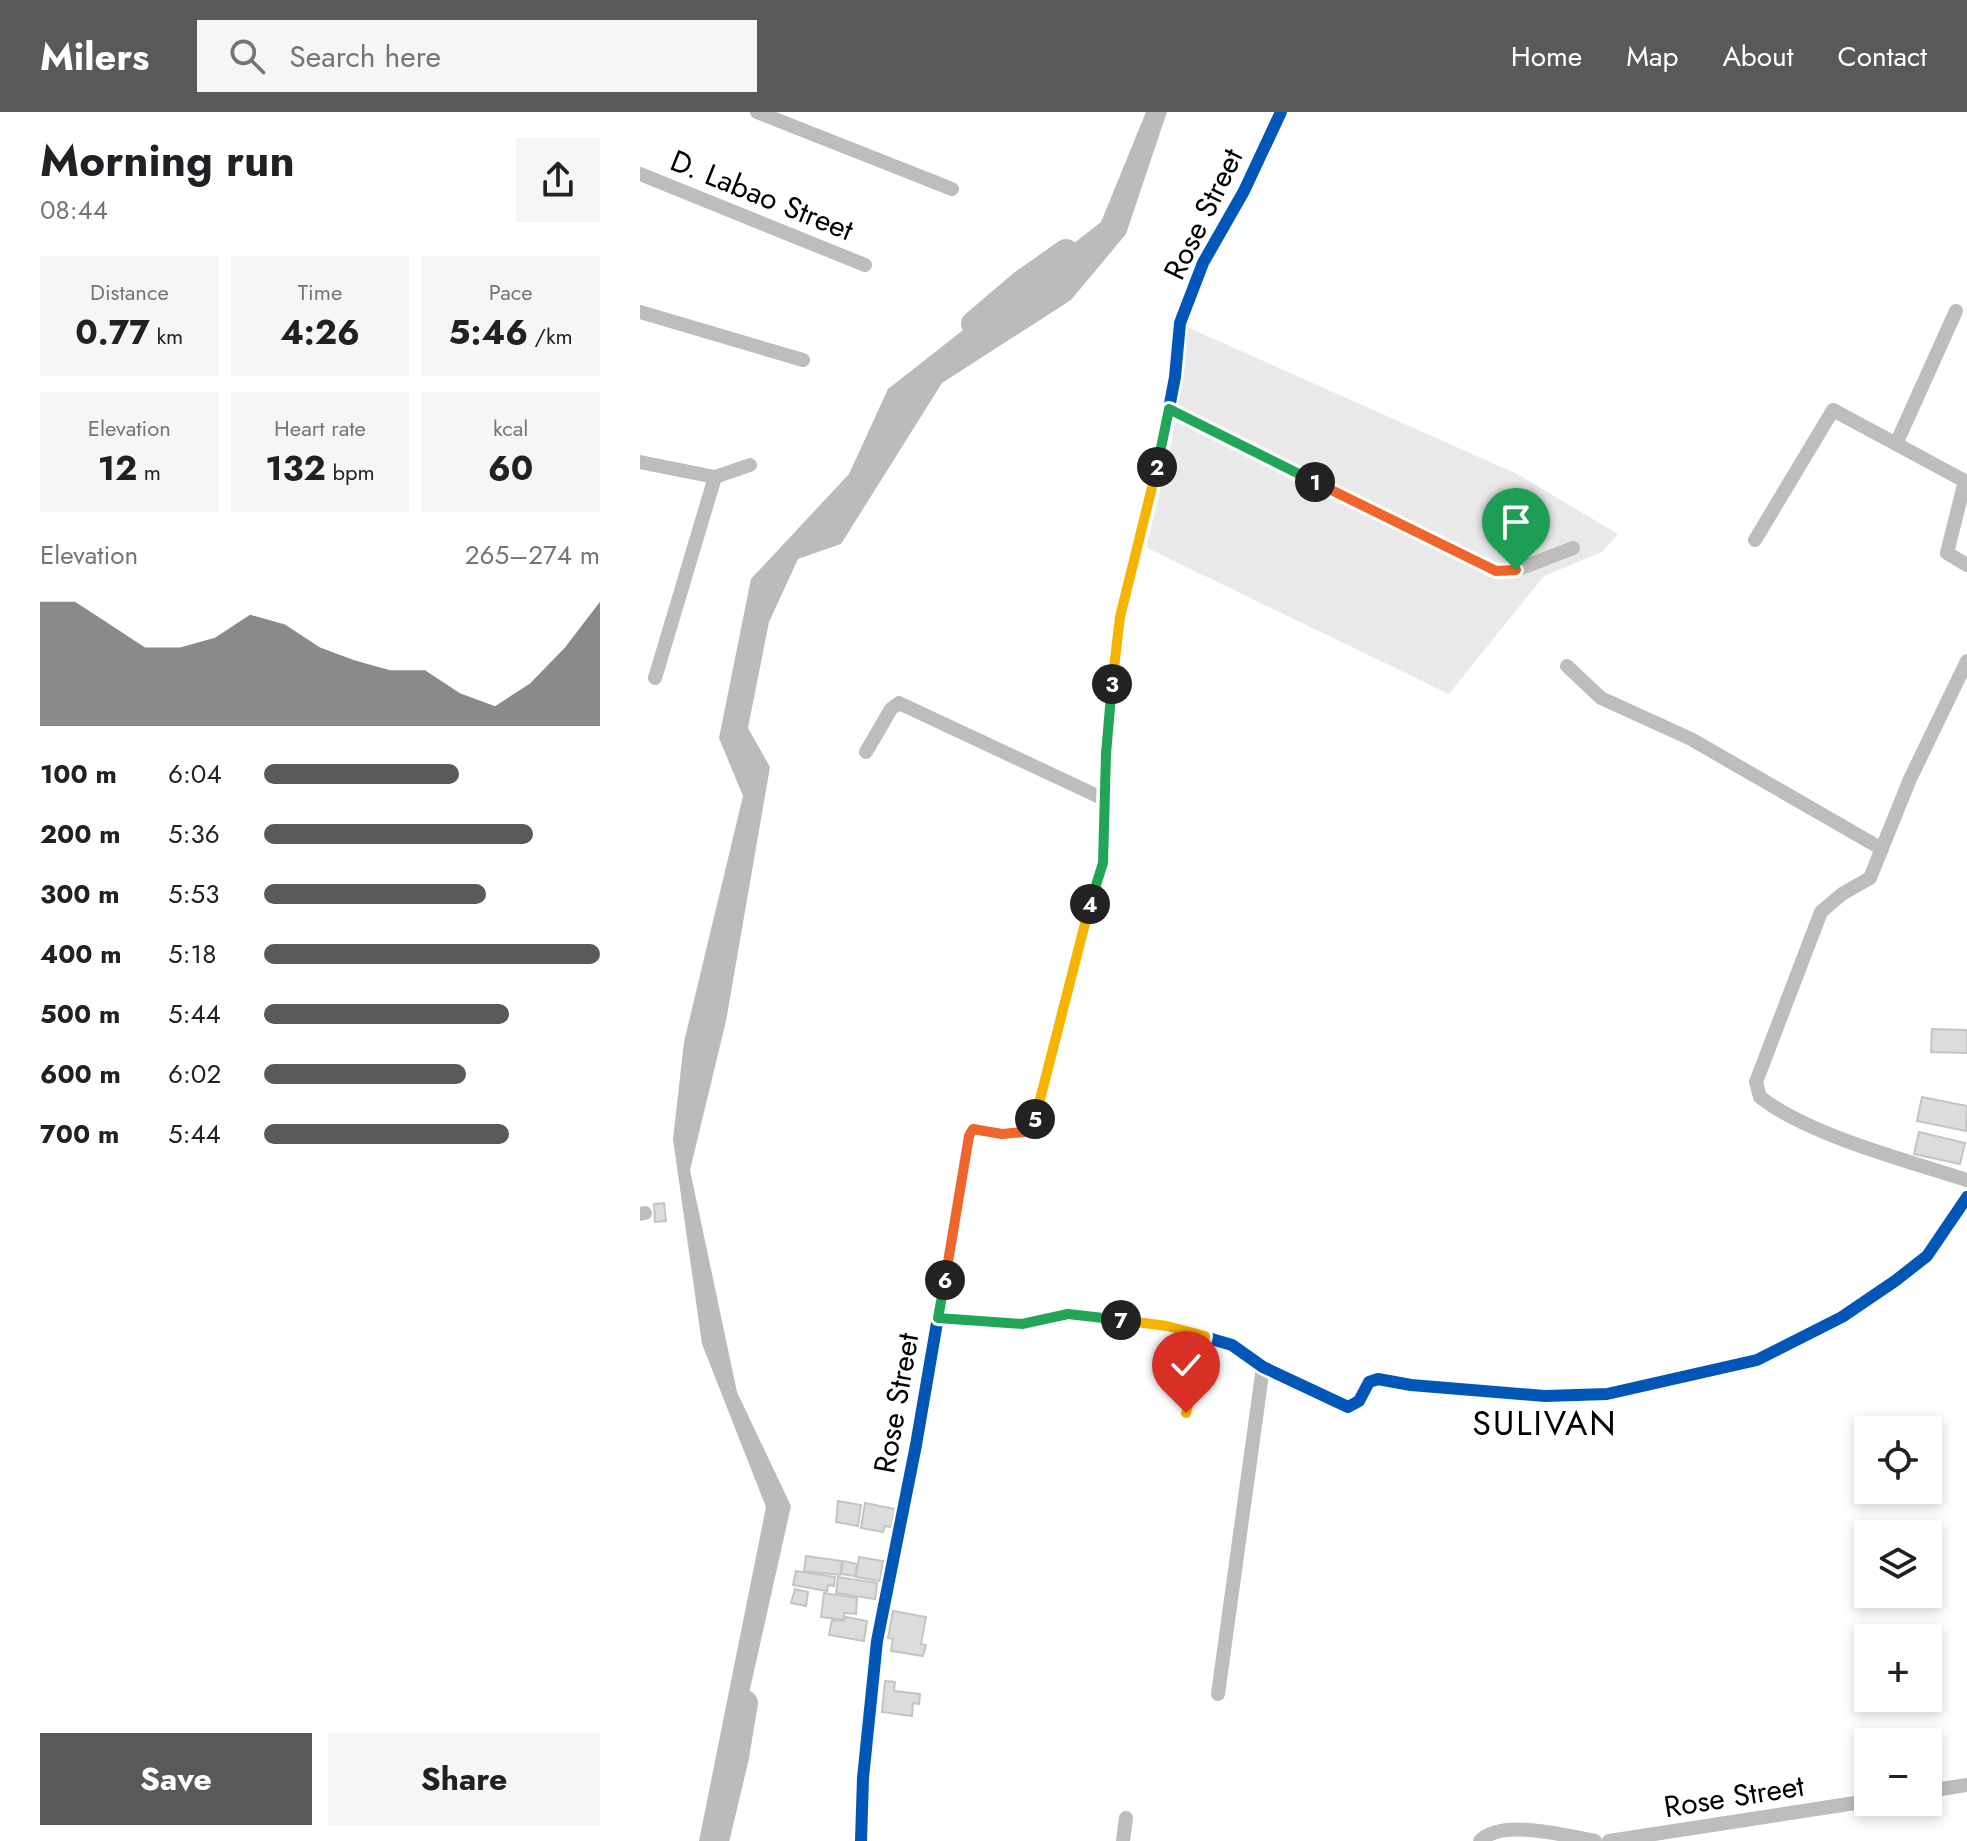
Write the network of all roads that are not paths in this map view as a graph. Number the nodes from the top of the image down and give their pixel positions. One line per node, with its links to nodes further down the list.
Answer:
1 (757, 112): 4 (street)
2 (1281, 112): 9 (street, Rose Street)
3 (640, 174): 5 (street, D. Labao Street)
4 (952, 189)
5 (865, 265)
6 (1956, 311): 10 (street)
7 (640, 312): 8 (street)
8 (803, 360)
9 (1169, 409): 15 (street); 21 (street, Rose Street)
10 (1896, 444): 14 (street); 16 (street)
11 (640, 462): 13 (street)
12 (750, 465): 13 (street)
13 (715, 477): 19 (street)
14 (1755, 540)
15 (1573, 548)
16 (1967, 565)
17 (1967, 661): 22 (street)
18 (1567, 666): 22 (street)
19 (655, 678)
20 (866, 752): 21 (street)
21 (1106, 800): 25 (street, Rose Street)
22 (1882, 849): 23 (street)
23 (1967, 1180)
24 (1967, 1197): 27 (street)
25 (938, 1318): 26 (street); 34 (street, Rose Street)
26 (1205, 1336): 27 (street); 28 (street)
27 (1263, 1367): 29 (street)
28 (1186, 1413)
29 (1218, 1694)
30 (1967, 1785): 31 (street)
31 (1942, 1789)
32 (1854, 1803): 38 (street, Rose Street)
33 (1126, 1818): 35 (street)
34 (861, 1841)
35 (1123, 1841)
36 (1480, 1841): 37 (street)
37 (1595, 1841)
38 (1609, 1841)

